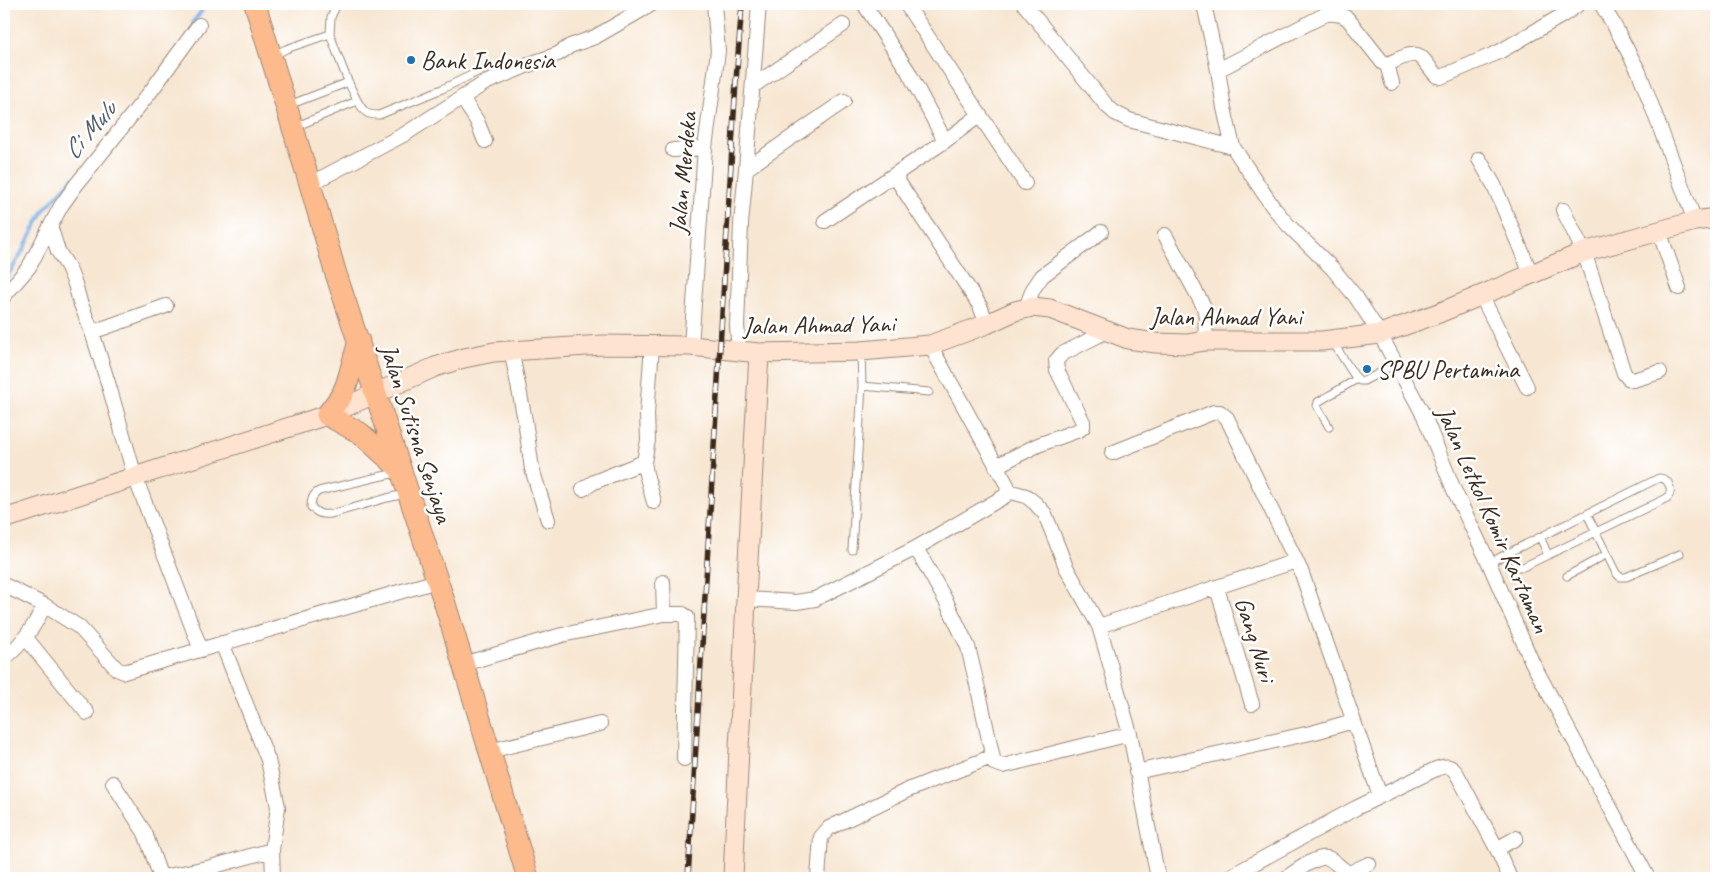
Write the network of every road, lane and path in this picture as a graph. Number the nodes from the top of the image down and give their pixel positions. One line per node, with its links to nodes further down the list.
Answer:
1 (255, 4): 15 (main road, Jalan Sutisna Senjaya)
2 (337, 4): 14 (lane)
3 (652, 4): 22 (street)
4 (714, 4): 31 (street, Jalan Merdeka)
5 (759, 4): 21 (street)
6 (864, 4): 29 (street)
7 (906, 4): 26 (street)
8 (1024, 4): 30 (street)
9 (1204, 4): 18 (street, Jalan Letkol Komir Kartaman)
10 (1579, 4): 16 (street)
11 (1601, 4): 41 (street)
12 (199, 25): 42 (street)
13 (843, 25): 21 (street)
14 (330, 34): 15 (lane); 19 (lane)
15 (272, 56): 25 (main road, Jalan Sutisna Senjaya)
16 (1387, 64): 18 (street); 20 (street)
17 (488, 66): 23 (lane)
18 (1218, 70): 30 (street, Jalan Letkol Komir Kartaman)
19 (349, 82): 23 (lane); 25 (lane)
20 (1392, 83)
21 (753, 86): 34 (street)
22 (462, 98): 28 (street); 37 (street)
23 (357, 101): 27 (lane)
24 (844, 101): 34 (street)
25 (287, 106): 27 (main road, Jalan Sutisna Senjaya)
26 (980, 115): 29 (street); 36 (street)
27 (293, 127): 37 (main road, Jalan Sutisna Senjaya)
28 (485, 141)
29 (945, 141): 35 (street)
30 (1233, 147): 58 (street, Jalan Letkol Komir Kartaman)
31 (705, 148): 32 (street); 64 (street, Jalan Merdeka)
32 (673, 150)
33 (1479, 159): 49 (street)
34 (746, 169): 67 (street)
35 (894, 175): 40 (street); 55 (street)
36 (1025, 183)
37 (310, 184): 59 (main road, Jalan Sutisna Senjaya)
38 (1563, 210): 47 (street)
39 (1716, 218): 41 (street, Jalan Ahmad Yani)
40 (825, 220)
41 (1695, 220): 43 (street, Jalan Ahmad Yani)
42 (50, 226): 46 (street); 48 (street)
43 (1659, 231): 47 (street, Jalan Ahmad Yani); 50 (street)
44 (1101, 232): 54 (street)
45 (1165, 235): 60 (street)
46 (58, 251): 48 (street); 57 (street)
47 (1584, 252): 49 (street, Jalan Ahmad Yani); 70 (street)
48 (36, 253): 51 (street)
49 (1532, 274): 52 (street, Jalan Ahmad Yani)
50 (1679, 288)
51 (4, 296)
52 (1481, 296): 58 (street, Jalan Ahmad Yani); 73 (street)
53 (166, 306): 57 (street)
54 (1026, 308): 55 (street, Jalan Ahmad Yani); 56 (street, Jalan Ahmad Yani)
55 (987, 324): 63 (street, Jalan Ahmad Yani)
56 (1107, 331): 60 (street, Jalan Ahmad Yani); 80 (street)
57 (92, 332): 82 (street)
58 (1380, 334): 61 (street, Jalan Ahmad Yani); 69 (street, Jalan Letkol Komir Kartaman)
59 (359, 341): 75 (main road, Jalan Sutisna Senjaya); 76 (main road)
60 (1205, 341): 61 (street, Jalan Ahmad Yani)
61 (1332, 341): 71 (lane)
62 (652, 345): 64 (street, Jalan Ahmad Yani); 65 (street, Jalan Ahmad Yani); 79 (street)
63 (930, 345): 66 (street, Jalan Ahmad Yani); 80 (street)
64 (699, 348): 67 (street, Jalan Ahmad Yani)
65 (511, 350): 75 (street, Jalan Ahmad Yani); 89 (street)
66 (861, 351): 68 (street, Jalan Ahmad Yani); 72 (lane)
67 (739, 352): 68 (street, Jalan Ahmad Yani)
68 (759, 353): 105 (street)
69 (1396, 364): 71 (lane); 99 (street, Jalan Letkol Komir Kartaman)
70 (1660, 372)
71 (1357, 379): 77 (lane)
72 (862, 386): 74 (lane); 93 (lane)
73 (1527, 387)
74 (929, 392)
75 (377, 393): 76 (street, Jalan Ahmad Yani); 81 (main road, Jalan Sutisna Senjaya)
76 (327, 415): 81 (main road); 82 (street, Jalan Ahmad Yani)
77 (1329, 427)
78 (1112, 453): 98 (street)
79 (644, 462): 83 (street); 86 (street)
80 (996, 466): 84 (street)
81 (401, 471): 85 (main road, Jalan Sutisna Senjaya); 85 (lane)
82 (135, 477): 88 (street, Jalan Ahmad Yani); 111 (street)
83 (583, 489)
84 (1008, 491): 92 (street); 108 (street)
85 (408, 494): 101 (main road, Jalan Sutisna Senjaya)
86 (654, 502)
87 (1587, 514): 90 (lane); 90 (lane); 91 (lane)
88 (4, 519)
89 (548, 520)
90 (1596, 531): 95 (lane); 97 (lane)
91 (1540, 537): 94 (lane); 97 (lane)
92 (916, 548): 105 (street); 120 (street)
93 (852, 550)
94 (1510, 552): 97 (lane); 99 (lane)
95 (1607, 554): 96 (lane); 100 (lane)
96 (1680, 554)
97 (1548, 555)
98 (1296, 561): 104 (street); 116 (street)
99 (1490, 564): 138 (street, Jalan Letkol Komir Kartaman)
100 (1567, 576)
101 (437, 581): 110 (street); 113 (main road, Jalan Sutisna Senjaya)
102 (663, 582): 107 (street)
103 (4, 585): 106 (street)
104 (1217, 588): 108 (street); 114 (street, Gang Nuri)
105 (746, 599): 132 (street)
106 (43, 609): 109 (street); 111 (street)
107 (664, 614): 113 (street); 121 (street)
108 (1100, 626): 118 (street)
109 (30, 633): 112 (street); 115 (street)
110 (222, 643): 111 (street); 127 (street)
111 (201, 650)
112 (4, 659)
113 (462, 664): 119 (main road, Jalan Sutisna Senjaya)
114 (1252, 704)
115 (87, 713)
116 (1353, 721): 122 (street); 124 (street)
117 (600, 724): 119 (street)
118 (1130, 734): 120 (street); 122 (street)
119 (489, 751): 131 (main road, Jalan Sutisna Senjaya)
120 (991, 757): 133 (street)
121 (684, 759)
122 (1136, 772): 134 (street)
123 (112, 783): 129 (street)
124 (1380, 796): 126 (street); 135 (street)
125 (1516, 838): 126 (street)
126 (1497, 849): 137 (street)
127 (272, 850): 129 (street); 130 (street)
128 (1369, 864): 136 (street)
129 (160, 878)
130 (273, 878)
131 (528, 878)
132 (733, 878)
133 (818, 878)
134 (1158, 878)
135 (1228, 878)
136 (1286, 878)
137 (1510, 878)
138 (1648, 878)

